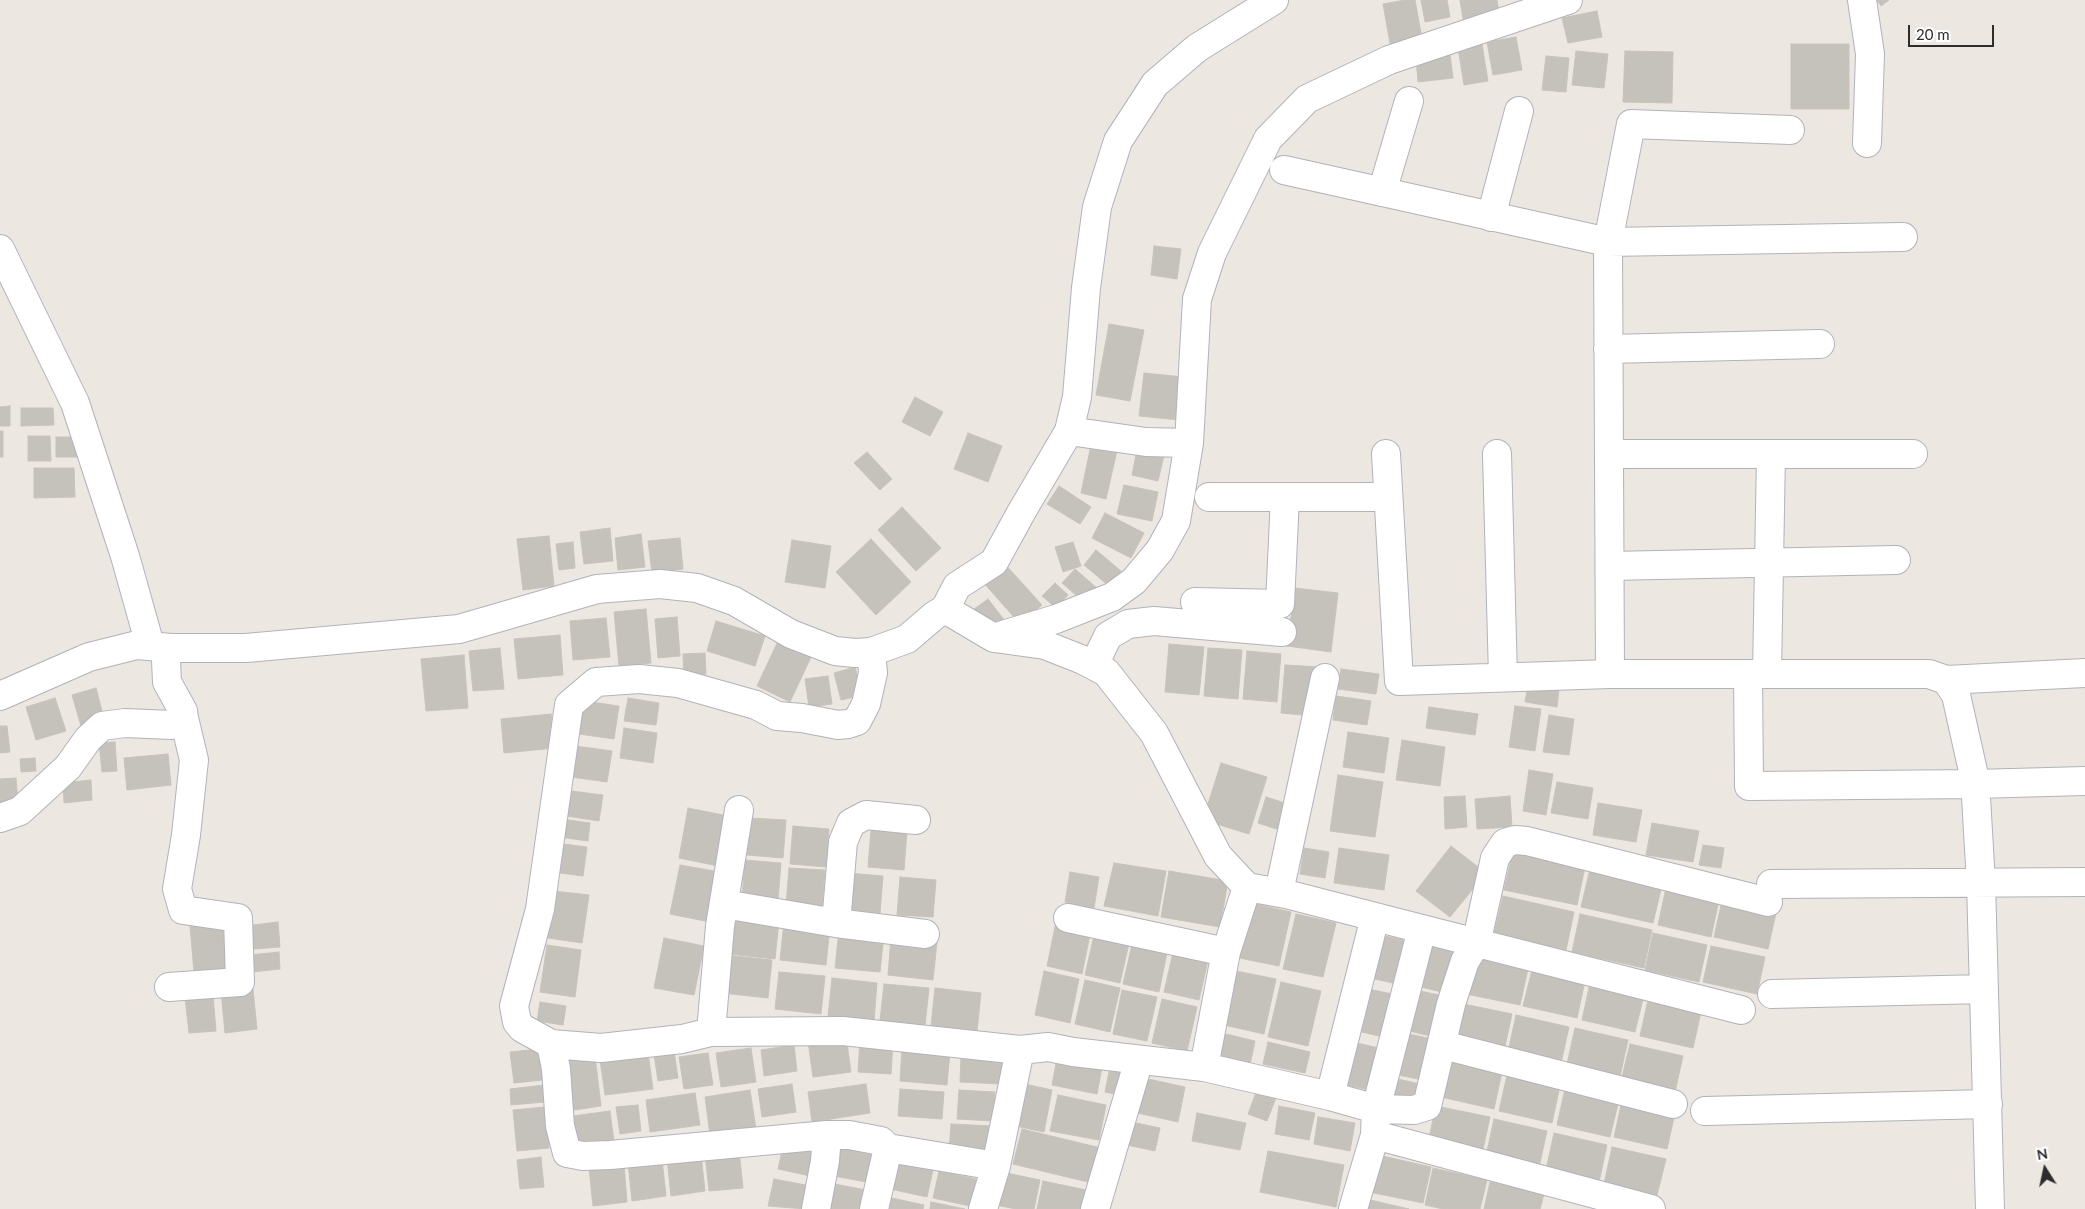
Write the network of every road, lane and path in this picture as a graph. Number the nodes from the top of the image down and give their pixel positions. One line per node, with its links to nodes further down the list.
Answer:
1 (1274, 0): 16 (street)
2 (1568, 0): 17 (street)
3 (1862, 0): 7 (street)
4 (1409, 101): 9 (street)
5 (1519, 112): 10 (street)
6 (1790, 130): 12 (street)
7 (1867, 143)
8 (1284, 170): 9 (street)
9 (1382, 192): 10 (street)
10 (1491, 217): 12 (street)
11 (1903, 237): 12 (street)
12 (1608, 242): 15 (street)
13 (0, 249): 33 (street)
14 (1820, 344): 15 (street)
15 (1608, 349): 20 (street)
16 (1069, 431): 17 (street); 30 (street)
17 (1189, 443): 32 (street)
18 (1386, 454): 25 (street)
19 (1496, 454): 39 (street)
20 (1609, 454): 21 (street); 28 (street)
21 (1771, 454): 22 (street); 27 (street)
22 (1913, 454)
23 (1209, 497): 24 (street)
24 (1285, 497): 25 (street); 29 (street)
25 (1388, 497): 39 (street)
26 (1896, 560): 27 (street)
27 (1769, 563): 28 (street); 38 (street)
28 (1610, 566): 37 (street)
29 (1195, 602)
30 (946, 609): 32 (street); 34 (street)
31 (1282, 632): 35 (street)
32 (994, 638): 35 (street)
33 (161, 647): 34 (street); 42 (street); 43 (street)
34 (871, 652): 66 (street)
35 (1094, 665): 51 (street)
36 (2085, 673): 41 (street)
37 (1610, 674): 38 (street); 39 (street)
38 (1758, 674): 41 (street); 45 (street)
39 (1503, 677)
40 (1325, 678): 52 (street)
41 (1946, 680): 45 (street)
42 (0, 696)
43 (184, 718): 47 (street); 61 (street)
44 (2085, 781): 45 (street)
45 (1975, 784): 50 (street)
46 (739, 810): 53 (street)
47 (0, 818)
48 (916, 820): 56 (street)
49 (2085, 882): 50 (street)
50 (1981, 883): 59 (street); 62 (street)
51 (1247, 887): 52 (street); 60 (street)
52 (1279, 892): 54 (street)
53 (724, 904): 56 (street); 65 (street)
54 (1375, 917): 57 (street); 71 (street)
55 (1068, 918): 60 (street)
56 (836, 922): 58 (street)
57 (1422, 929): 59 (street); 75 (street)
58 (925, 934)
59 (1476, 944): 64 (street); 67 (street)
60 (1226, 952): 70 (street)
61 (170, 986)
62 (1984, 989): 63 (street); 73 (street)
63 (1772, 994)
64 (1741, 1010)
65 (711, 1032): 66 (street); 68 (street)
66 (551, 1044): 76 (street)
67 (1443, 1045): 72 (street); 75 (street)
68 (1020, 1050): 69 (street); 78 (street)
69 (1139, 1060): 70 (street); 82 (street)
70 (1204, 1068): 71 (street)
71 (1330, 1096): 75 (street)
72 (1673, 1104)
73 (1988, 1104): 74 (street); 85 (street)
74 (1706, 1111)
75 (1376, 1122): 83 (street); 84 (street)
76 (827, 1135): 77 (street); 79 (street)
77 (888, 1148): 78 (street); 80 (street)
78 (996, 1166): 81 (street)
79 (816, 1209)
80 (874, 1209)
81 (983, 1209)
82 (1095, 1209)
83 (1352, 1209)
84 (1651, 1209)
85 (1990, 1209)

